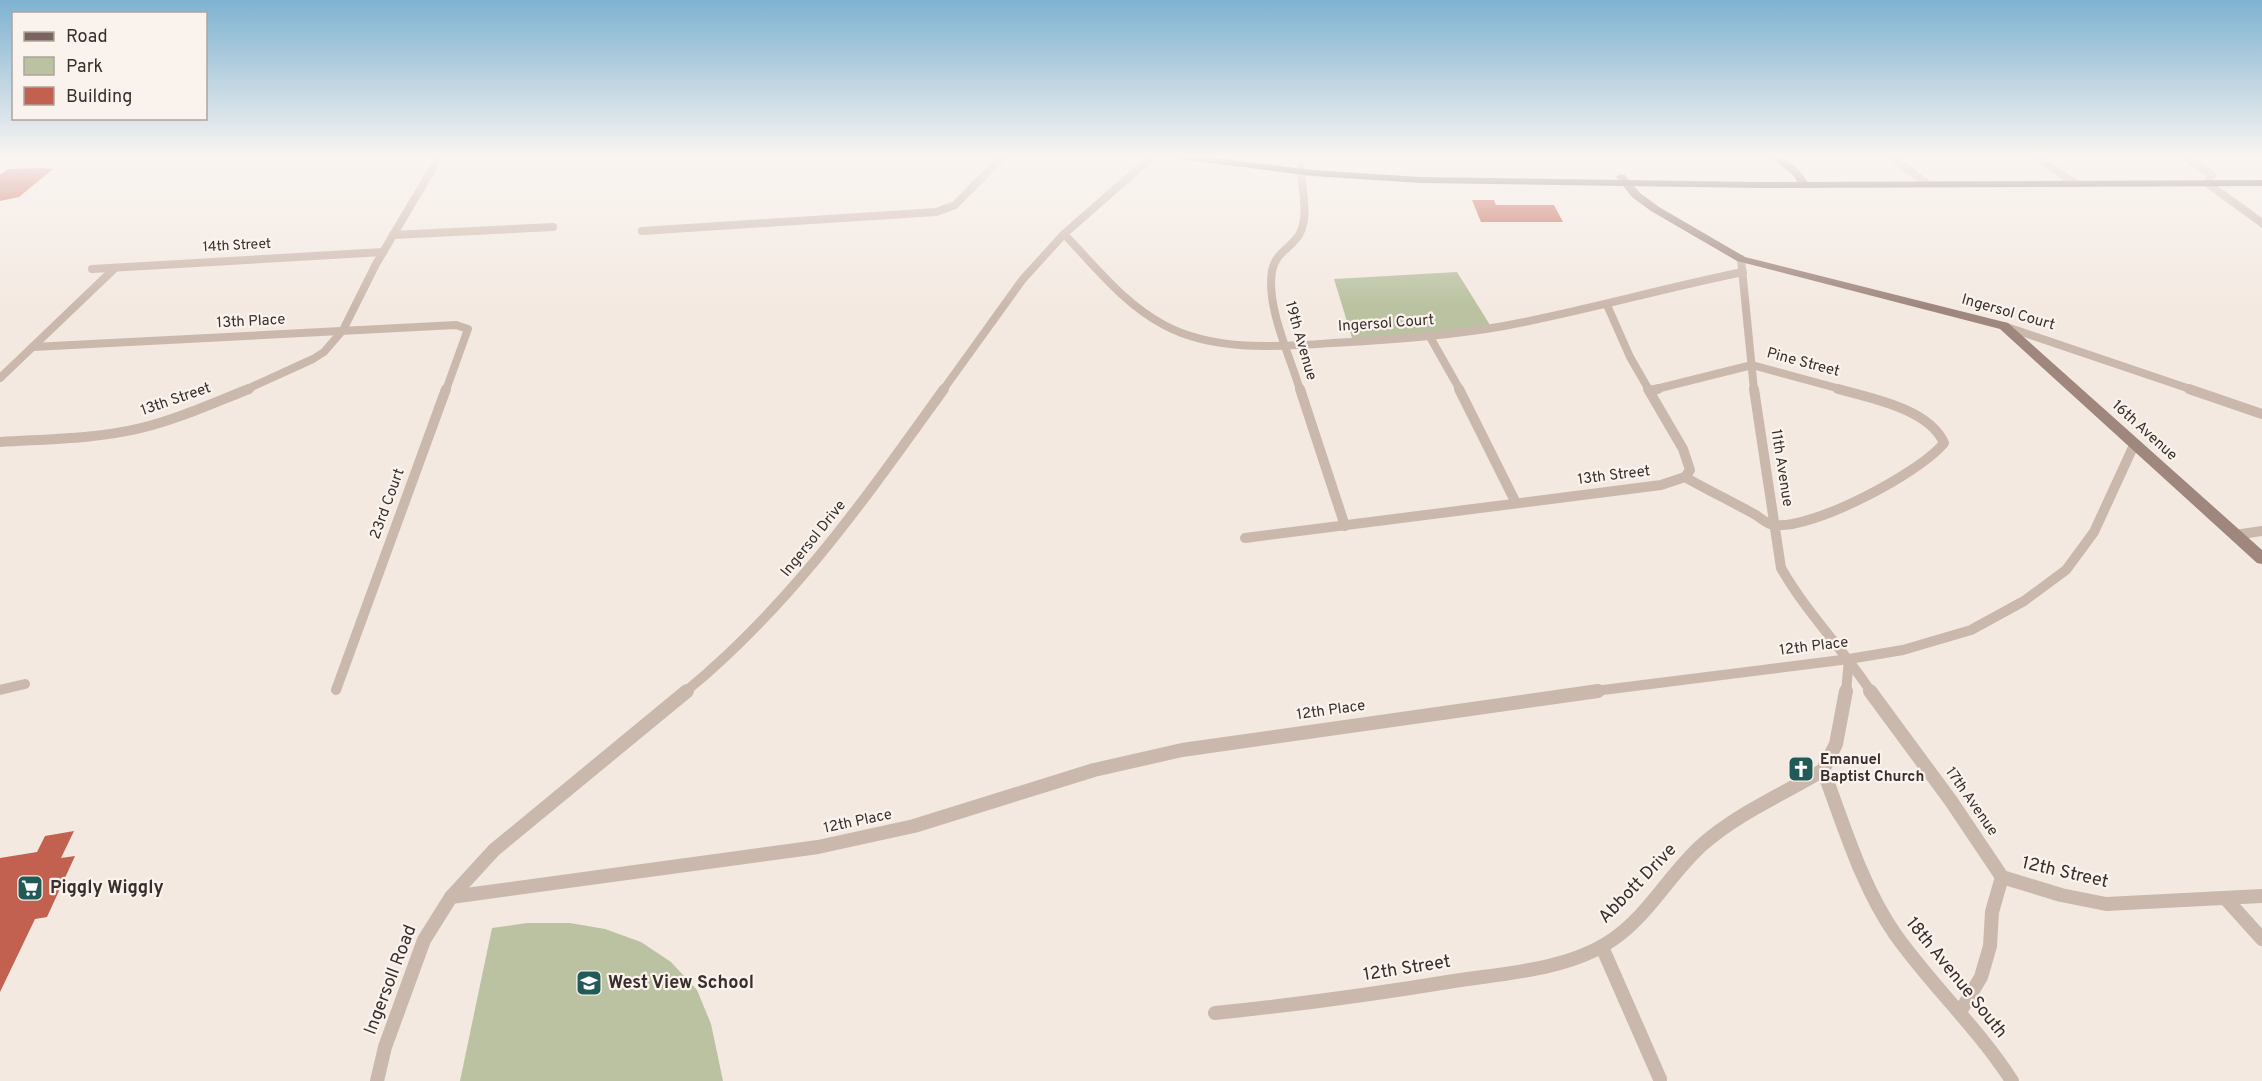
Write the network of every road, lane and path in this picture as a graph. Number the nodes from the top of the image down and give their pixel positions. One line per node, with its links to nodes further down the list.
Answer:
1 (410, 206): 11 (street, 13th Street)
2 (952, 206): 9 (street)
3 (1095, 206): 10 (street, Ingersol Drive)
4 (1302, 206): 21 (street, 19th Avenue)
5 (1652, 206): 13 (street)
6 (2242, 206): 7 (street)
7 (2262, 223)
8 (553, 227): 11 (street)
9 (642, 231)
10 (1064, 234): 21 (street, Ingersol Court); 44 (street, Ingersol Drive)
11 (393, 235): 12 (street, 13th Street)
12 (383, 252): 14 (street, 14th Street); 19 (street, 13th Street)
13 (1742, 266): 16 (street, Ingersol Court); 17 (street, Ingersol Court); 23 (street, 11th Avenue)
14 (115, 268): 15 (street, 14th Street); 22 (street)
15 (92, 269)
16 (1607, 305): 20 (street, Ingersol Court); 25 (street)
17 (2004, 326): 26 (street, Ingersol Court); 28 (street, 16th Avenue)
18 (468, 329): 19 (street, 13th Place); 40 (street, 23rd Court)
19 (343, 330): 22 (street, 13th Place); 27 (street, 13th Street)
20 (1430, 337): 21 (street, Ingersol Court); 30 (street)
21 (1287, 346): 32 (street, 19th Avenue)
22 (33, 347): 24 (street)
23 (1752, 365): 25 (street, Pine Street); 31 (street, 11th Avenue); 31 (street, Pine Street)
24 (0, 378)
25 (1650, 391): 29 (street)
26 (2262, 414)
27 (0, 442)
28 (2134, 445): 34 (street, 16th Avenue); 37 (street, 12th Place)
29 (1685, 477): 30 (street, 13th Street); 31 (street)
30 (1516, 503): 32 (street, 13th Street)
31 (1774, 525): 37 (street, 11th Avenue)
32 (1345, 526): 35 (street, 13th Street)
33 (2262, 531): 34 (street)
34 (2235, 535): 36 (street, 16th Avenue)
35 (1245, 538)
36 (2262, 559)
37 (1849, 660): 41 (street); 42 (street, 17th Avenue); 44 (street, 12th Place)
38 (25, 684): 39 (street)
39 (0, 690)
40 (336, 690)
41 (1822, 770): 47 (street, Abbott Drive); 48 (street, 18th Avenue South)
42 (2002, 877): 45 (street, 12th Street); 48 (street, 12th Street)
43 (2262, 896): 45 (street, 12th Street)
44 (451, 897): 51 (street, Ingersoll Road)
45 (2226, 899): 46 (street)
46 (2262, 939)
47 (1602, 947): 49 (street, 12th Street); 50 (street, Abbott Drive)
48 (1960, 1012): 52 (street, 18th Avenue South)
49 (1215, 1013)
50 (1660, 1080)
51 (377, 1081)
52 (2012, 1081)

